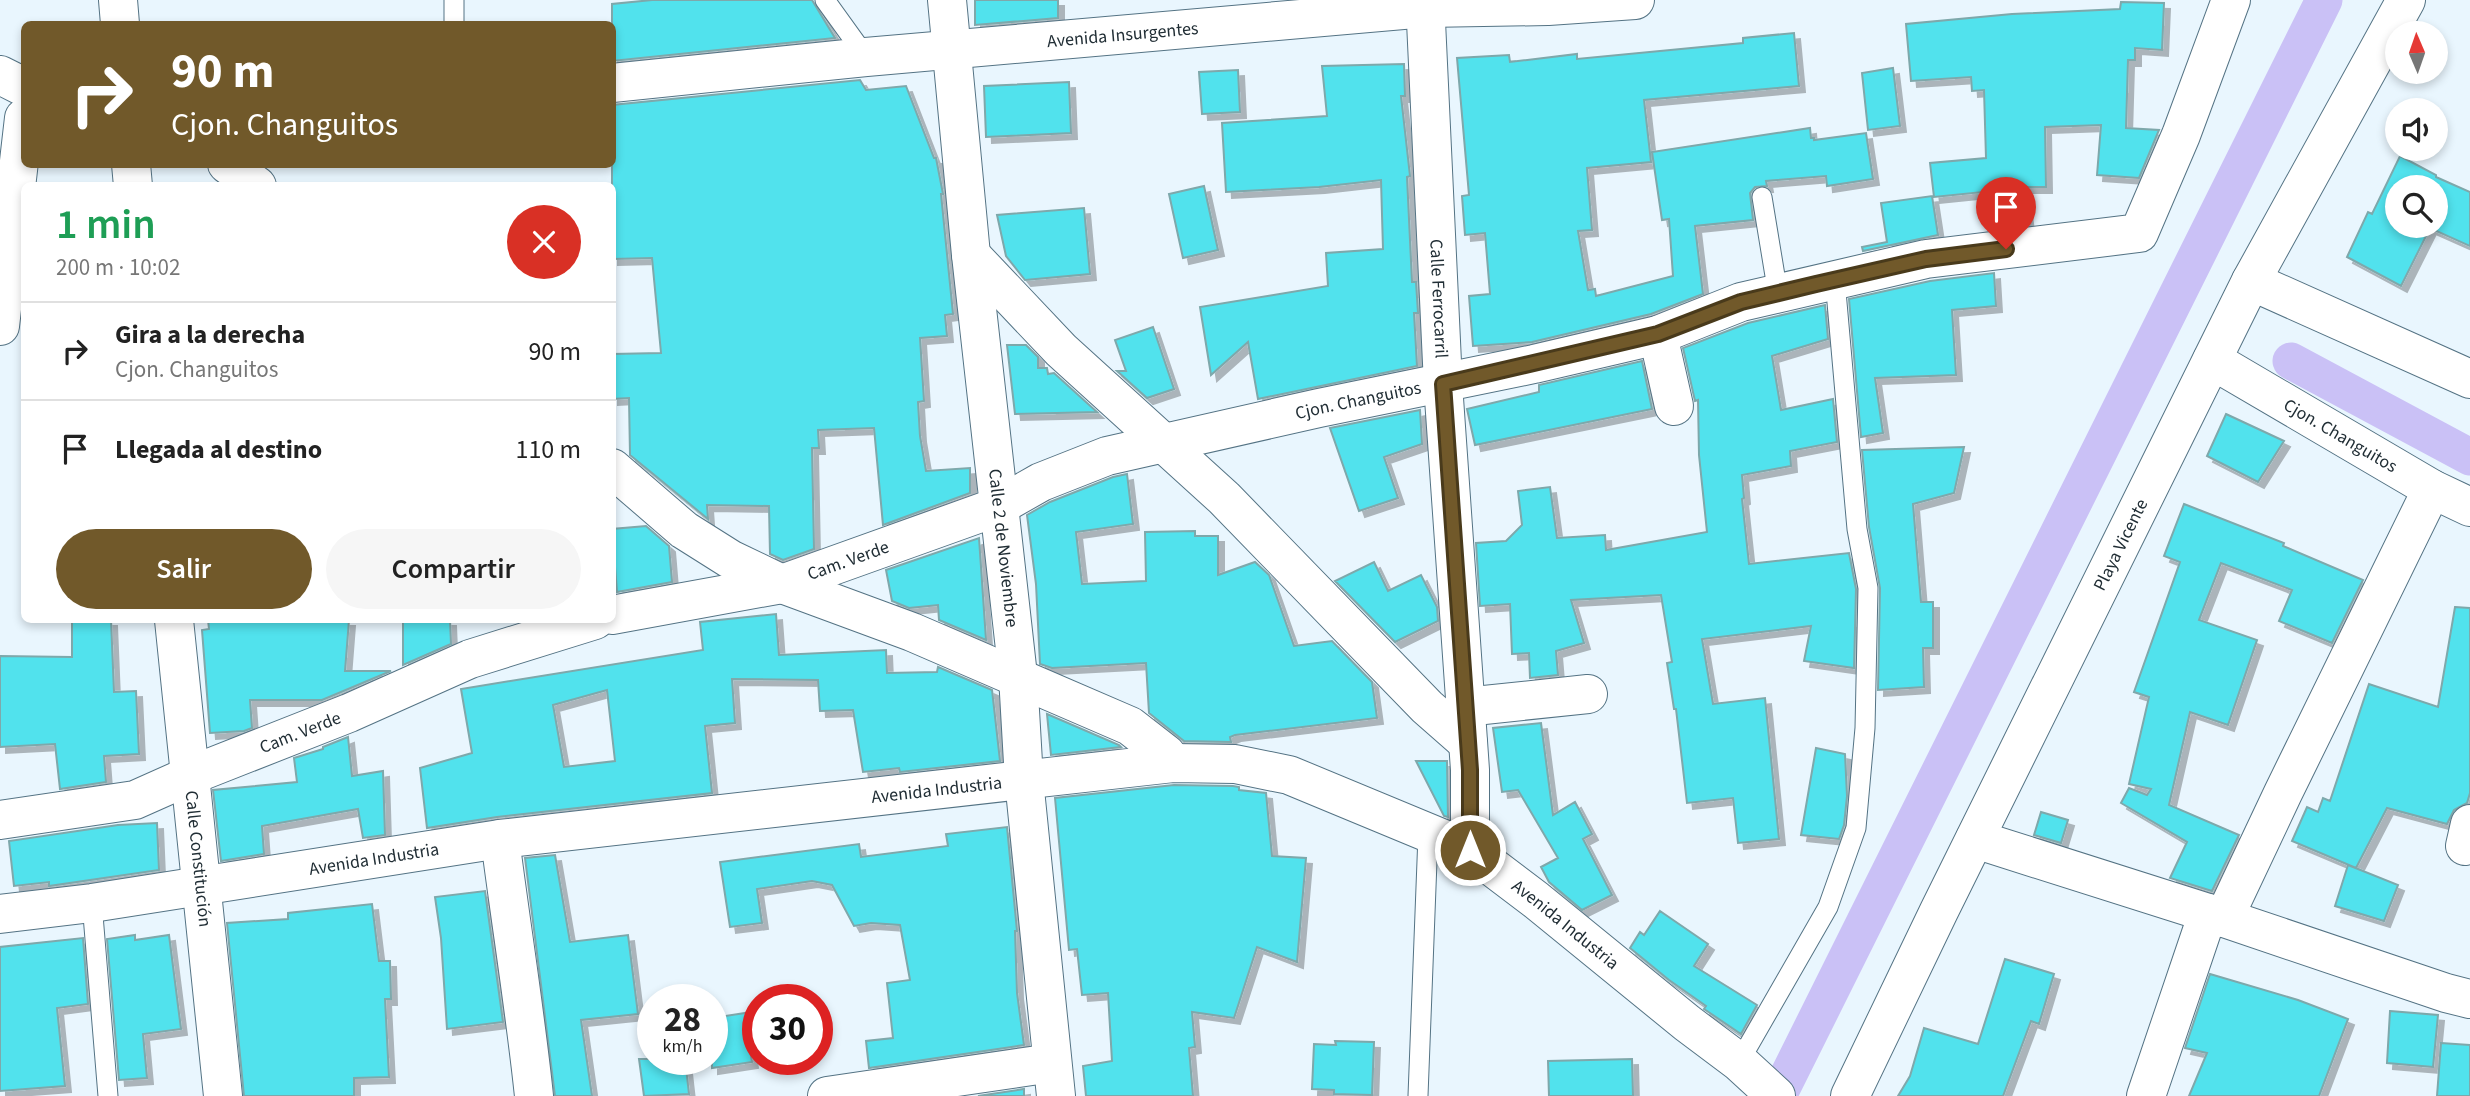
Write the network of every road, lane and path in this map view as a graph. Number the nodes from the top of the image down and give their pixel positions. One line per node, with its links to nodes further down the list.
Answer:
1 (118, 0): 10 (street)
2 (454, 0): 11 (lane)
3 (825, 0): 13 (lane)
4 (947, 0): 12 (street, Calle 2 de Noviembre)
5 (1635, 0): 8 (street, Avenida Insurgentes)
6 (2231, 0): 24 (street, Cjon. Changuitos)
7 (2406, 0): 25 (street, Playa Vicente)
8 (1548, 3): 9 (street, Avenida Insurgentes)
9 (1425, 4): 12 (street, Avenida Insurgentes); 31 (street, Calle Ferrocarril)
10 (120, 21)
11 (454, 21)
12 (952, 51): 13 (street, Avenida Insurgentes); 23 (street, Calle 2 de Noviembre)
13 (866, 57): 15 (street, Avenida Insurgentes)
14 (0, 75): 16 (street)
15 (616, 83)
16 (21, 86)
17 (0, 102): 18 (street)
18 (21, 102)
19 (21, 144): 27 (street)
20 (232, 168): 21 (street)
21 (252, 182)
22 (1762, 197): 26 (lane)
23 (971, 255): 33 (street); 36 (street, Calle 2 de Noviembre)
24 (1835, 280): 26 (street, Cjon. Changuitos); 58 (lane)
25 (2251, 281): 29 (street, Playa Vicente); 30 (street)
26 (1778, 294): 28 (street, Cjon. Changuitos)
27 (0, 326)
28 (1658, 334): 31 (street, Cjon. Changuitos); 32 (street)
29 (2212, 360): 35 (street, Cjon. Changuitos); 51 (street, Playa Vicente)
30 (2470, 379)
31 (1443, 384): 33 (street, Cjon. Changuitos); 44 (street, Calle Ferrocarril)
32 (1674, 406)
33 (1166, 442): 36 (street, Cjon. Changuitos); 44 (street)
34 (616, 471): 38 (street)
35 (2432, 489): 37 (street, Cjon. Changuitos); 56 (street)
36 (998, 507): 38 (street, Cam. Verde); 42 (street, Calle 2 de Noviembre)
37 (2470, 507)
38 (782, 584): 39 (street, Cam. Verde); 42 (street)
39 (616, 614)
40 (173, 623): 46 (street, Calle Constitución)
41 (585, 623): 46 (street, Cam. Verde)
42 (1018, 676): 45 (street); 47 (street, Calle 2 de Noviembre)
43 (1588, 694): 44 (street)
44 (1466, 725): 52 (street, Calle Ferrocarril)
45 (1173, 763): 47 (street, Avenida Industria); 49 (street, Avenida Industria)
46 (189, 776): 48 (street, Cam. Verde); 53 (street, Calle Constitución)
47 (1024, 780): 50 (street, Avenida Industria); 59 (street, Calle 2 de Noviembre)
48 (0, 820)
49 (1428, 835): 52 (street, Avenida Industria); 64 (lane)
50 (500, 839): 53 (street, Avenida Industria); 62 (street)
51 (1975, 839): 56 (street); 65 (street, Playa Vicente)
52 (1470, 850): 58 (street, Avenida Industria)
53 (201, 886): 54 (street, Avenida Industria); 61 (street, Calle Constitución)
54 (92, 903): 55 (street, Avenida Industria); 60 (lane)
55 (0, 914)
56 (2216, 915): 57 (street); 66 (street)
57 (2470, 999)
58 (1756, 1077)
59 (1054, 1080): 63 (street)
60 (108, 1096)
61 (223, 1096)
62 (534, 1096)
63 (827, 1096)
64 (1418, 1096)
65 (1850, 1096)
66 (2146, 1096)

